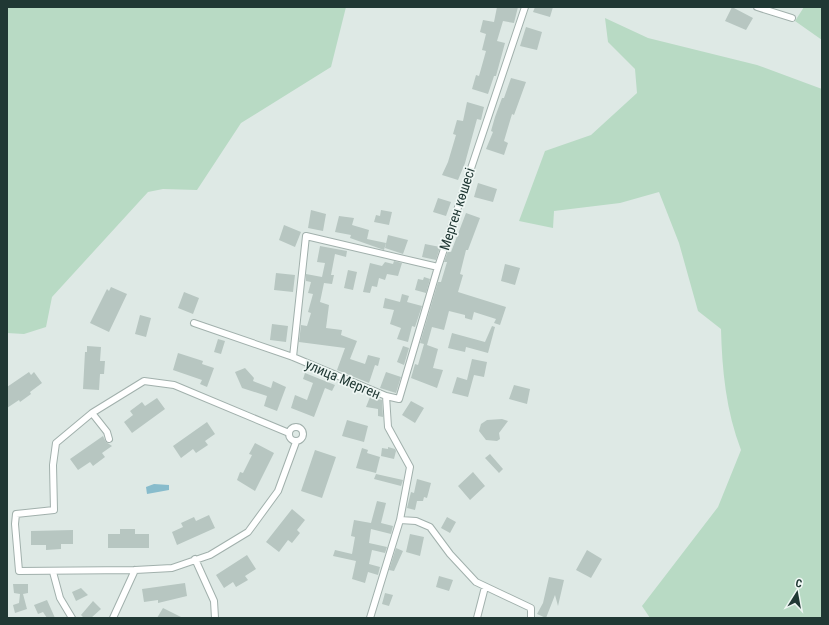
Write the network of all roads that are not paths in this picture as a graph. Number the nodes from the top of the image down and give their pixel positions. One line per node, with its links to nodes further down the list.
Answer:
1 (525, 7): 4 (street, Мерген көшесі)
2 (757, 7): 3 (street)
3 (792, 18)
4 (438, 267): 6 (street); 7 (street, Мерген көшесі)
5 (194, 323): 6 (street, улица Мерген)
6 (293, 357): 7 (street, улица Мерген)
7 (386, 396): 12 (street, улица Мерген)
8 (92, 412): 9 (street); 10 (street); 15 (street)
9 (289, 433): 11 (street); 11 (street)
10 (109, 439)
11 (296, 442): 13 (street)
12 (400, 520): 16 (street); 20 (street, улица Мерген)
13 (195, 560): 14 (street); 19 (street)
14 (135, 570): 15 (street); 18 (street)
15 (53, 572): 17 (street)
16 (485, 587): 21 (street); 22 (street)
17 (72, 618)
18 (113, 618)
19 (216, 618)
20 (370, 618)
21 (477, 618)
22 (531, 618)

